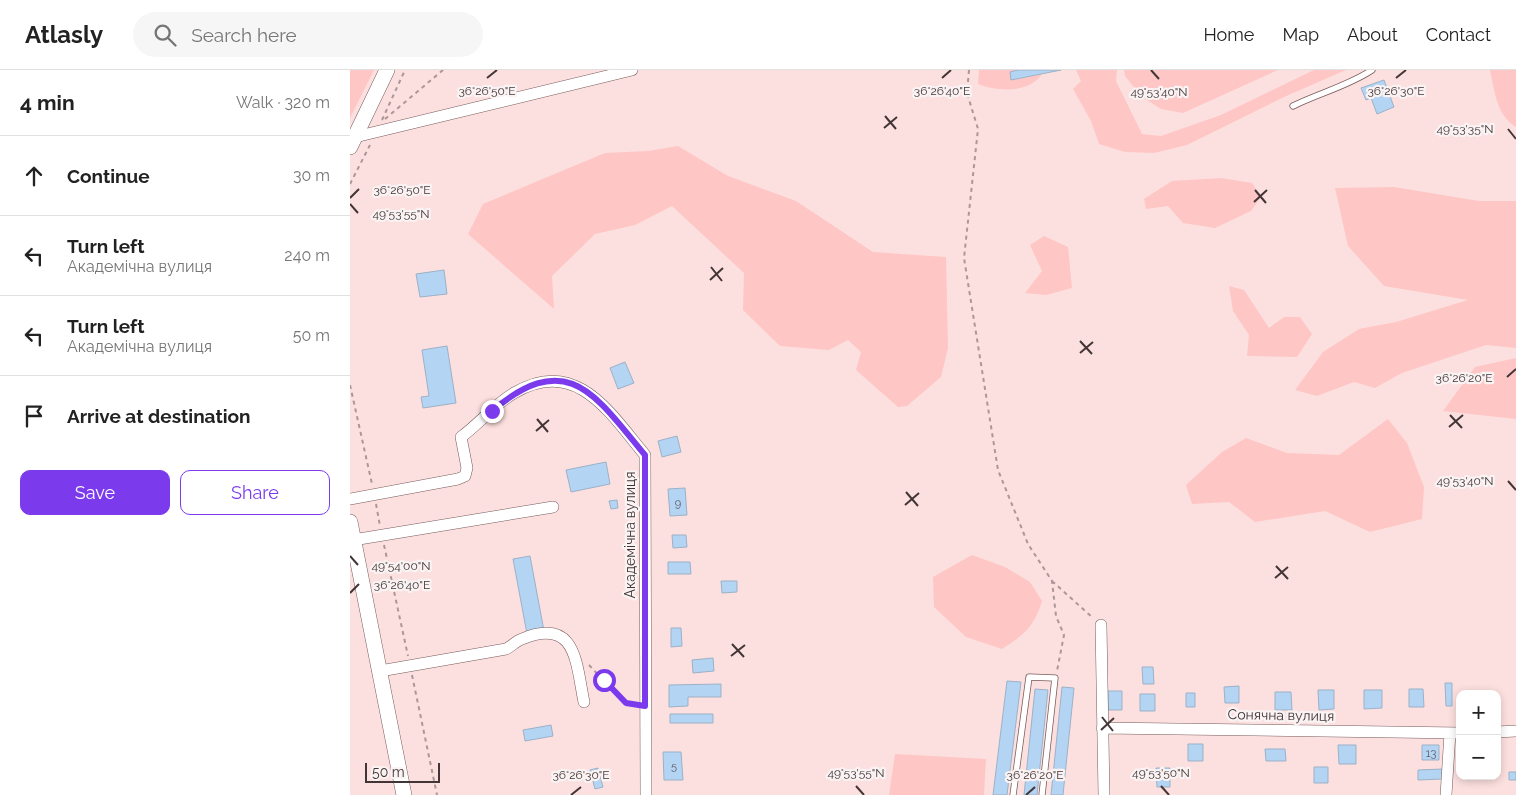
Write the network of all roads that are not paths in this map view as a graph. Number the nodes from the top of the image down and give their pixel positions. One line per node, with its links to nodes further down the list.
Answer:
1 (387, 70): 5 (street)
2 (632, 70): 5 (street)
3 (1372, 70): 4 (lane)
4 (1293, 106)
5 (352, 142)
6 (350, 499): 18 (street, Академічна вулиця)
7 (553, 507): 9 (street)
8 (350, 522): 9 (street)
9 (353, 540): 11 (street)
10 (1101, 625): 13 (street)
11 (380, 671): 12 (street); 17 (street)
12 (584, 702)
13 (1102, 728): 16 (street, Сонячна вулиця); 21 (street)
14 (1516, 731): 15 (street)
15 (1501, 732)
16 (1455, 733): 22 (street)
17 (404, 795)
18 (646, 795)
19 (1013, 795): 20 (lane)
20 (1042, 795)
21 (1104, 795)
22 (1446, 795)

